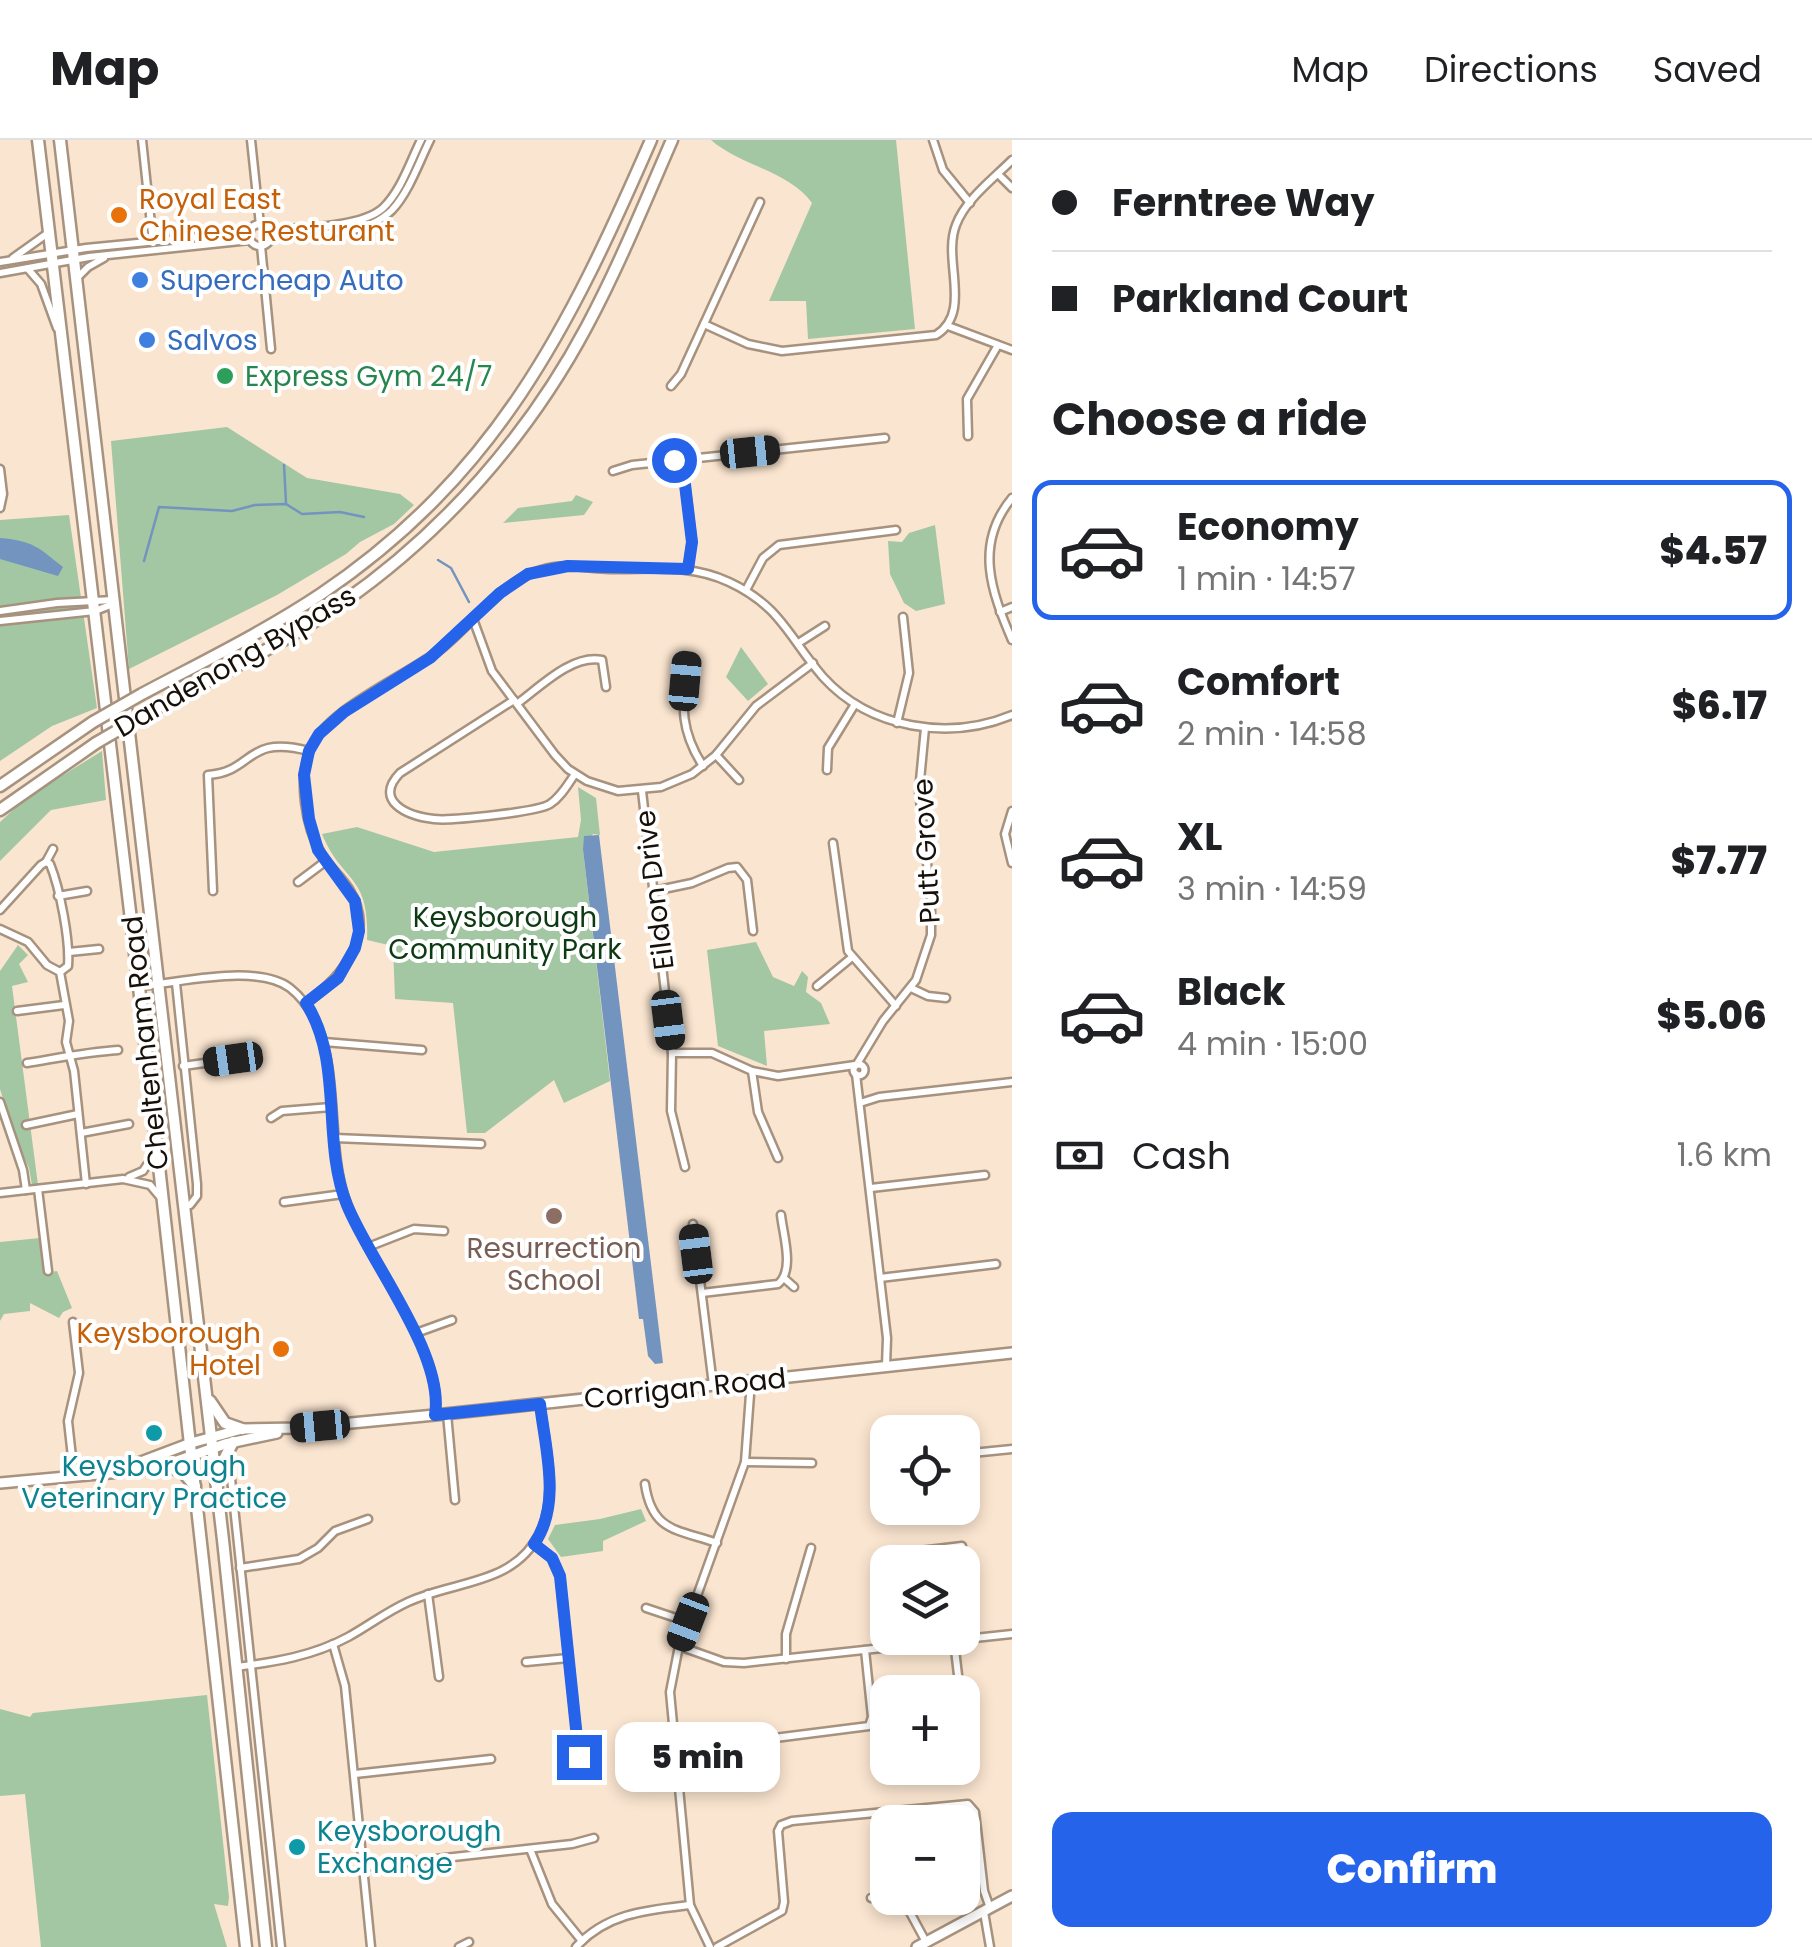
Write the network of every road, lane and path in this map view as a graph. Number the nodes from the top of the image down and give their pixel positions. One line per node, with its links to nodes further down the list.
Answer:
1 (38, 140): 16 (main road, Cheltenham Road)
2 (60, 140): 21 (main road, Cheltenham Road)
3 (142, 140): 19 (street)
4 (251, 140): 15 (street)
5 (422, 140): 17 (street)
6 (430, 140): 17 (street)
7 (651, 140): 71 (main road, Dandenong Bypass, bridge)
8 (672, 140): 73 (main road, Dandenong Bypass, bridge)
9 (933, 140): 14 (street)
10 (1012, 160): 11 (street)
11 (998, 174): 12 (street); 14 (street)
12 (1012, 188)
13 (760, 202): 30 (street)
14 (970, 203): 29 (street)
15 (260, 224): 17 (street); 18 (street)
16 (50, 232): 23 (main road, Cheltenham Road); 24 (street)
17 (270, 234): 20 (street)
18 (250, 236): 19 (street); 20 (street)
19 (154, 246): 21 (street); 22 (street)
20 (262, 246): 33 (street)
21 (73, 255): 22 (street); 23 (street); 28 (main road, Cheltenham Road)
22 (110, 255): 28 (street)
23 (52, 258): 24 (street); 25 (street); 32 (main road, Cheltenham Road)
24 (4, 261): 26 (street)
25 (27, 268): 26 (street); 32 (street)
26 (10, 270): 27 (street)
27 (0, 273)
28 (76, 278): 46 (main road, Cheltenham Road)
29 (950, 322): 30 (street); 31 (street)
30 (704, 324): 35 (street)
31 (998, 345): 34 (street); 36 (street)
32 (63, 348): 47 (main road, Cheltenham Road)
33 (271, 349)
34 (1012, 350)
35 (671, 386)
36 (968, 436)
37 (886, 438): 38 (street)
38 (682, 460): 40 (street); 44 (street)
39 (0, 469): 42 (street)
40 (613, 471)
41 (1012, 498): 50 (street)
42 (0, 508)
43 (896, 530): 45 (street)
44 (688, 569): 45 (street); 52 (street)
45 (746, 590): 56 (street)
46 (114, 602): 47 (street); 93 (main road, Cheltenham Road)
47 (94, 606): 49 (street); 53 (street); 94 (main road, Cheltenham Road)
48 (1012, 607): 50 (street)
49 (0, 611)
50 (1000, 612): 55 (street)
51 (904, 617): 63 (street)
52 (473, 619): 60 (street); 65 (street)
53 (0, 620)
54 (825, 626): 56 (street)
55 (1012, 640)
56 (800, 642): 58 (street)
57 (686, 660): 67 (street)
58 (813, 663): 61 (street); 66 (street)
59 (606, 687): 60 (street)
60 (516, 702): 69 (street); 69 (street)
61 (855, 704): 63 (street); 68 (street)
62 (1012, 714): 64 (street)
63 (897, 723): 64 (street)
64 (929, 728): 96 (street, Putt Grove)
65 (309, 751): 77 (street); 81 (street)
66 (716, 755): 67 (street); 70 (street)
67 (703, 766): 72 (street)
68 (827, 770)
69 (575, 774): 72 (street)
70 (739, 780)
71 (0, 786)
72 (642, 791): 82 (street, Eildon Drive)
73 (0, 810)
74 (1012, 811): 79 (street)
75 (833, 843): 90 (street)
76 (53, 849): 78 (street)
77 (326, 861): 80 (street); 98 (street)
78 (46, 862): 84 (street); 85 (street)
79 (1012, 863)
80 (298, 882)
81 (212, 891)
82 (654, 891): 87 (street); 106 (street, Eildon Drive)
83 (87, 892): 84 (street)
84 (58, 896): 89 (street)
85 (0, 910)
86 (0, 929): 91 (street)
87 (753, 931)
88 (99, 949): 89 (street)
89 (69, 952): 91 (street)
90 (851, 958): 95 (street); 100 (street)
91 (60, 972): 99 (street)
92 (176, 983): 93 (street); 98 (street); 109 (street, Cheltenham Road)
93 (159, 985): 94 (street); 136 (main road, Cheltenham Road)
94 (139, 986): 123 (main road, Cheltenham Road)
95 (817, 986)
96 (911, 988): 97 (street); 100 (street, Putt Grove)
97 (946, 998)
98 (306, 1003): 102 (street)
99 (64, 1005): 101 (street); 107 (street)
100 (896, 1006): 110 (street, Putt Grove)
101 (17, 1010)
102 (324, 1042): 104 (street); 115 (street)
103 (118, 1050): 107 (street)
104 (422, 1050)
105 (243, 1052): 109 (street)
106 (672, 1053): 111 (street); 125 (street, Eildon Drive)
107 (70, 1056): 108 (street); 116 (street)
108 (27, 1062)
109 (183, 1066): 136 (street, Cheltenham Road)
110 (858, 1069): 111 (street); 113 (street, Putt Grove)
111 (752, 1071): 124 (street)
112 (1012, 1082): 113 (street)
113 (859, 1096): 129 (street, Putt Grove)
114 (0, 1102): 131 (street)
115 (330, 1106): 117 (street); 121 (street)
116 (78, 1114): 119 (street); 120 (street)
117 (271, 1118)
118 (129, 1124): 120 (street)
119 (26, 1125)
120 (81, 1133): 128 (street)
121 (335, 1138): 122 (street); 133 (street)
122 (480, 1144)
123 (156, 1150): 127 (street); 134 (main road, Cheltenham Road)
124 (778, 1158)
125 (685, 1167)
126 (985, 1175): 129 (street)
127 (123, 1179): 128 (street); 134 (street)
128 (86, 1184): 130 (street)
129 (870, 1188): 143 (street, Putt Grove)
130 (38, 1189): 131 (street); 142 (street)
131 (26, 1190): 132 (street)
132 (0, 1193)
133 (343, 1194): 135 (street); 140 (street)
134 (162, 1200): 161 (main road, Cheltenham Road)
135 (284, 1202)
136 (184, 1206): 154 (main road, Cheltenham Road)
137 (781, 1214): 144 (street)
138 (693, 1224): 146 (street)
139 (444, 1231): 140 (street)
140 (368, 1248): 149 (street)
141 (996, 1264): 143 (street)
142 (48, 1271)
143 (880, 1278): 151 (street, Putt Grove)
144 (785, 1279): 145 (street); 146 (street)
145 (794, 1286)
146 (702, 1293): 153 (street)
147 (452, 1320): 149 (street)
148 (74, 1322): 172 (street)
149 (416, 1333): 157 (street)
150 (1012, 1353): 151 (main road, Corrigan Road)
151 (890, 1366): 152 (main road, Corrigan Road)
152 (747, 1381): 153 (main road, Corrigan Road); 167 (street)
153 (713, 1385): 155 (main road, Corrigan Road)
154 (206, 1391): 159 (main road); 160 (main road, Cheltenham Road)
155 (540, 1404): 156 (main road, Corrigan Road); 180 (street)
156 (448, 1414): 157 (main road, Corrigan Road); 177 (street)
157 (435, 1415): 158 (main road, Corrigan Road)
158 (299, 1428): 159 (main road, Corrigan Road); 162 (main road, Corrigan Road)
159 (242, 1429): 160 (main road, Corrigan Road)
160 (211, 1436): 161 (main road, Corrigan Road); 164 (main road, Cheltenham Road)
161 (191, 1442): 166 (main road, Cheltenham Road); 171 (main road, Corrigan Road)
162 (233, 1442): 164 (main road, Corrigan Road); 173 (main road)
163 (1012, 1449): 165 (street)
164 (212, 1450): 166 (main road, Corrigan Road); 173 (main road, Cheltenham Road)
165 (980, 1452)
166 (193, 1457): 169 (main road, Corrigan Road); 176 (main road, Cheltenham Road)
167 (746, 1457): 168 (street); 179 (street)
168 (812, 1463)
169 (165, 1466): 171 (main road, Corrigan Road); 176 (main road)
170 (230, 1469): 182 (street)
171 (116, 1470): 172 (main road)
172 (74, 1476): 174 (main road)
173 (214, 1478): 196 (main road, Cheltenham Road)
174 (0, 1483)
175 (645, 1484): 179 (street)
176 (196, 1487): 212 (main road, Cheltenham Road)
177 (454, 1500)
178 (368, 1519): 182 (street)
179 (717, 1543): 185 (street)
180 (534, 1544): 183 (street); 192 (street)
181 (811, 1548): 193 (street)
182 (240, 1568): 195 (street)
183 (428, 1594): 188 (street); 197 (street)
184 (646, 1608): 185 (street)
185 (688, 1622): 189 (street)
186 (1012, 1634): 187 (street)
187 (980, 1637)
188 (333, 1644): 195 (street); 201 (street)
189 (679, 1646): 193 (street); 206 (street)
190 (865, 1650): 191 (street); 193 (street); 198 (street)
191 (870, 1650)
192 (568, 1658): 194 (street); 199 (street)
193 (786, 1659)
194 (526, 1662)
195 (250, 1665): 196 (street); 214 (street)
196 (236, 1667): 213 (main road, Cheltenham Road)
197 (439, 1677)
198 (758, 1740)
199 (579, 1757)
200 (492, 1759): 201 (street)
201 (356, 1774): 204 (street)
202 (594, 1838): 203 (street)
203 (530, 1848): 204 (street); 210 (street)
204 (363, 1866): 215 (street)
205 (1009, 1898): 207 (main road)
206 (690, 1905): 210 (street); 217 (street)
207 (987, 1910): 211 (main road); 217 (street); 218 (street)
208 (910, 1915): 211 (street)
209 (468, 1942): 216 (street)
210 (579, 1944)
211 (922, 1945)
212 (246, 1947)
213 (266, 1947)
214 (281, 1947)
215 (371, 1947)
216 (459, 1947)
217 (713, 1947)
218 (990, 1947)

